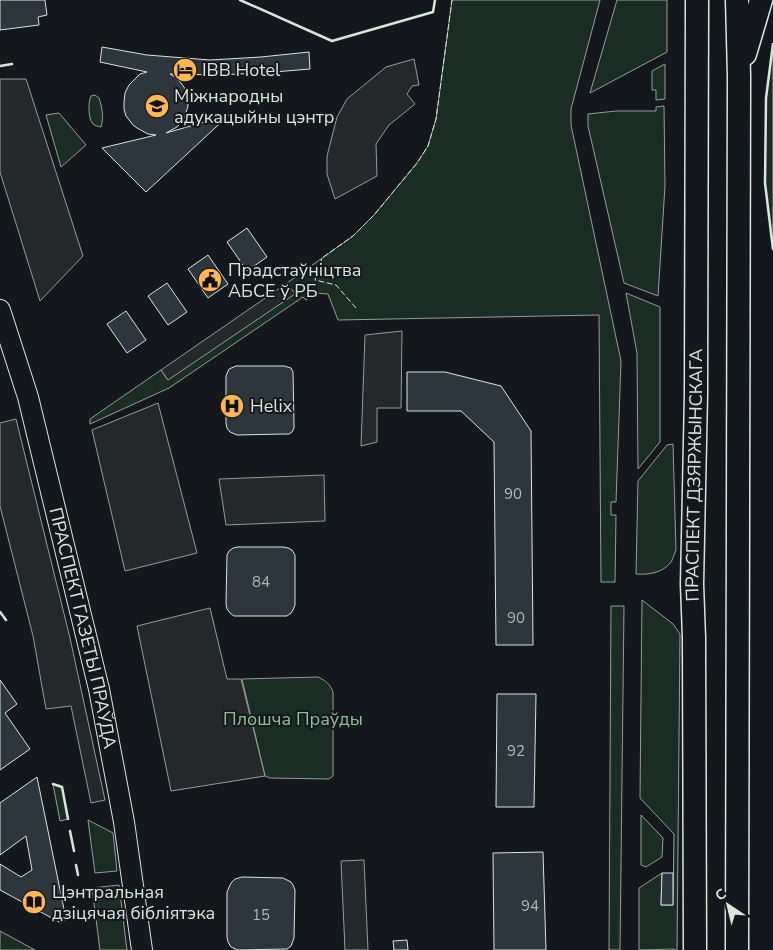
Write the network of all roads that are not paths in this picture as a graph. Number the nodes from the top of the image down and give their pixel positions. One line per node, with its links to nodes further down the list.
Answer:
1 (697, 0): 7 (main road, ПРАСПЕКТ ДЗЯРЖЫНСКАГА)
2 (737, 0): 4 (main road)
3 (761, 0): 4 (main road)
4 (739, 76): 8 (main road)
5 (0, 310): 6 (street, ПРАСПЕКТ ГАЗЕТЫ ПРАЎДА)
6 (142, 950)
7 (695, 950)
8 (737, 950)

